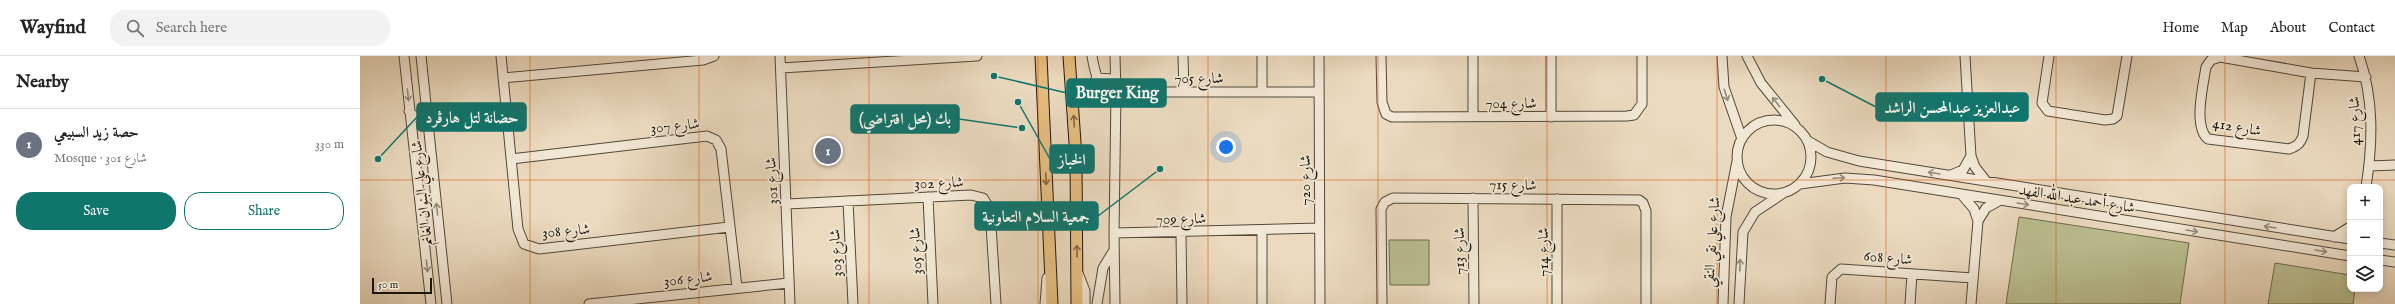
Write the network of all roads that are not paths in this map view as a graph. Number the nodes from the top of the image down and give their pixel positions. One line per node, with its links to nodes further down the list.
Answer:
1 (404, 56): 37 (street, شارع علي البنوان الغانم, one-way to 37)
2 (421, 56): 36 (street, شارع علي البنوان الغانم)
3 (500, 56): 29 (street, شارع 308)
4 (714, 56): 29 (street)
5 (780, 56): 26 (street, شارع 301)
6 (977, 56): 24 (street)
7 (1041, 56): 81 (main road, one-way to 81)
8 (1069, 56): 82 (main road, one-way to 8)
9 (1092, 56): 30 (street)
10 (1115, 56): 31 (street)
11 (1183, 56): 32 (street)
12 (1262, 56): 33 (street)
13 (1319, 56): 34 (street, شارع 720)
14 (1381, 56): 38 (street, شارع 704)
15 (1473, 56): 38 (street)
16 (1551, 56): 39 (street)
17 (1642, 56): 39 (street, شارع 704)
18 (1722, 56): 43 (street, one-way to 43)
19 (1747, 56): 41 (street, one-way to 19)
20 (1965, 56): 45 (street)
21 (2049, 56): 22 (street)
22 (2127, 56)
23 (2359, 56): 28 (street, شارع 417)
24 (922, 58): 25 (street)
25 (841, 60): 26 (street)
26 (781, 68): 61 (street, شارع 301)
27 (2311, 73): 27 (street, شارع 412); 28 (street, شارع 412)
28 (2366, 77): 49 (street, شارع 417)
29 (503, 78): 46 (street, شارع 308)
30 (1096, 78): 31 (street); 35 (street)
31 (1115, 79): 35 (street)
32 (1184, 92): 33 (street, شارع 705); 35 (street, شارع 705)
33 (1262, 92): 34 (street, شارع 705)
34 (1319, 92): 67 (street, شارع 720)
35 (1116, 95): 72 (street)
36 (427, 109): 37 (street); 40 (street, شارع علي البنوان الغانم)
37 (410, 111): 42 (street, شارع علي البنوان الغانم)
38 (1473, 116): 39 (street, شارع 704)
39 (1551, 117)
40 (430, 132): 42 (street); 87 (street, شارع علي البنوان الغانم, one-way to 40)
41 (1802, 132): 43 (street); 44 (street)
42 (412, 135): 88 (street, شارع علي البنوان الغانم, one-way to 88)
43 (1742, 139): 47 (street)
44 (1808, 141): 50 (street, شارع أحمد عبد الله الفهد, one-way to 44); 52 (street)
45 (1971, 156): 50 (street); 51 (street)
46 (511, 159): 66 (street, شارع 308); 66 (street, شارع 307)
47 (1738, 160): 54 (street); 107 (street, شارع علي نقي النقي)
48 (2395, 165): 49 (street)
49 (2370, 166): 53 (street, شارع 417)
50 (1950, 176): 51 (street, شارع أحمد عبد الله الفهد)
51 (1986, 181): 62 (street, شارع أحمد عبد الله الفهد)
52 (1800, 184): 54 (street); 55 (street, شارع أحمد عبد الله الفهد, one-way to 55)
53 (2367, 184)
54 (1784, 192): 108 (street, شارع علي نقي النقي, one-way to 54)
55 (1962, 195): 59 (street, شارع أحمد عبد الله الفهد); 64 (street)
56 (928, 197): 60 (street, شارع 302); 92 (street, شارع 305); 93 (street, شارع 302)
57 (1473, 198): 58 (street, شارع 715); 103 (street, شارع 715); 104 (street, شارع 713)
58 (1557, 199): 105 (street, شارع 714); 106 (street, شارع 715)
59 (2000, 200): 64 (street); 65 (street, شارع أحمد عبد الله الفهد, one-way to 65)
60 (848, 201): 61 (street, شارع 302); 91 (street, شارع 303)
61 (787, 204): 85 (street, شارع 301)
62 (2159, 209): 63 (street, شارع أحمد عبد الله الفهد); 65 (street)
63 (2175, 212): 68 (street); 73 (street, شارع أحمد عبد الله الفهد, one-way to 63)
64 (1978, 221): 84 (street)
65 (2157, 226): 68 (street, شارع أحمد عبد الله الفهد)
66 (730, 228): 86 (street, شارع 307)
67 (1320, 228): 70 (street, شارع 709); 102 (street, شارع 720)
68 (2173, 228): 78 (street, شارع أحمد عبد الله الفهد, one-way to 78)
69 (2347, 229): 73 (street)
70 (1262, 230): 71 (street, شارع 709); 101 (street)
71 (1181, 233): 72 (street, شارع 709); 100 (street)
72 (1114, 234): 77 (street)
73 (2333, 237): 74 (street, شارع أحمد عبد الله الفهد)
74 (2347, 239)
75 (2383, 243): 76 (street)
76 (2395, 245)
77 (1114, 250): 98 (street); 99 (street)
78 (2347, 256)
79 (2383, 260): 80 (street)
80 (2395, 262)
81 (1050, 267): 94 (street); 95 (main road)
82 (1077, 271): 96 (main road); 97 (street)
83 (1912, 274): 84 (street, شارع 608); 109 (street, شارع 608); 110 (street)
84 (1973, 278): 111 (street)
85 (789, 282): 86 (street, شارع 306); 90 (street, شارع 301)
86 (737, 288): 89 (street, شارع 306)
87 (447, 303)
88 (431, 304)
89 (589, 304)
90 (790, 304)
91 (853, 304)
92 (933, 304)
93 (996, 304)
94 (1045, 304)
95 (1052, 304)
96 (1077, 304)
97 (1086, 304)
98 (1097, 304)
99 (1115, 304)
100 (1182, 304)
101 (1262, 304)
102 (1320, 304)
103 (1382, 304)
104 (1474, 304)
105 (1557, 304)
106 (1646, 304)
107 (1723, 304)
108 (1739, 304)
109 (1830, 304)
110 (1910, 304)
111 (1971, 304)

